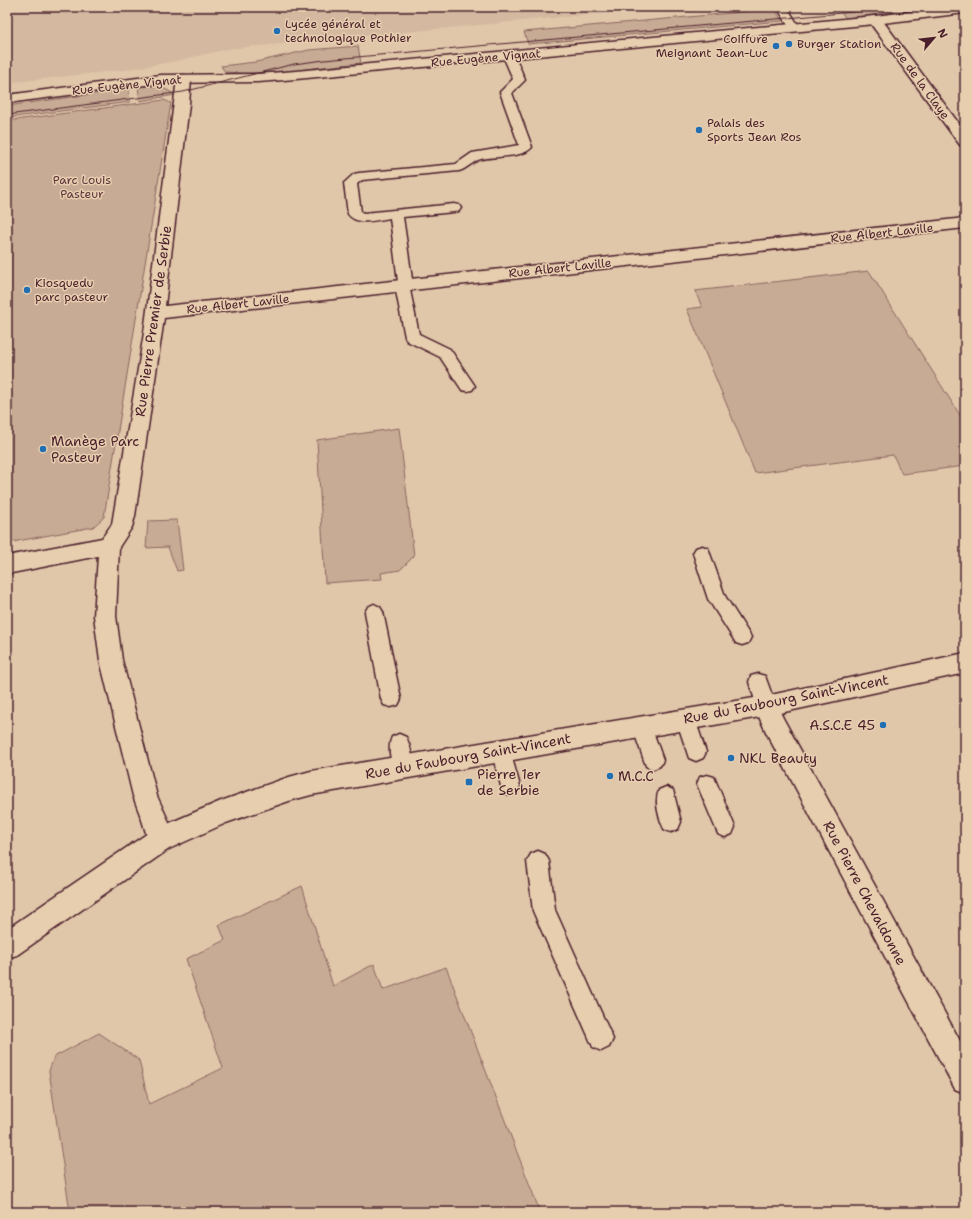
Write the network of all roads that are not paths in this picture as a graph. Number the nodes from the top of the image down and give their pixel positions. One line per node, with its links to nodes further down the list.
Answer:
1 (782, 7): 4 (lane)
2 (965, 9): 3 (street, Rue Eugène Vignat)
3 (875, 20): 4 (street, Rue Eugène Vignat); 8 (street, Rue de la Claye)
4 (795, 28): 5 (street, Rue Eugène Vignat)
5 (508, 56): 6 (street, Rue Eugène Vignat); 10 (lane)
6 (184, 79): 7 (street, Rue Eugène Vignat); 13 (street, Rue Pierre Premier de Serbie)
7 (7, 99)
8 (965, 142)
9 (454, 208): 10 (lane)
10 (396, 214): 12 (lane)
11 (965, 223): 12 (street, Rue Albert Laville)
12 (404, 286): 13 (street, Rue Albert Laville); 14 (lane)
13 (156, 313): 15 (street, Rue Pierre Premier de Serbie)
14 (467, 386)
15 (109, 545): 17 (street); 36 (street)
16 (702, 553): 19 (lane)
17 (7, 565)
18 (374, 612): 22 (lane)
19 (742, 637)
20 (965, 663): 23 (street, Rue du Faubourg Saint-Vincent)
21 (758, 682): 23 (lane)
22 (391, 700)
23 (766, 706): 24 (street, Rue du Faubourg Saint-Vincent); 40 (street, Rue Pierre Chevaldonne)
24 (686, 719): 25 (street, Rue du Faubourg Saint-Vincent); 28 (lane)
25 (642, 726): 27 (street, Rue du Faubourg Saint-Vincent); 29 (lane)
26 (399, 743): 30 (lane)
27 (501, 750): 30 (street, Rue du Faubourg Saint-Vincent); 32 (lane)
28 (696, 752)
29 (653, 760)
30 (403, 767): 36 (street, Rue du Faubourg Saint-Vincent)
31 (707, 784): 35 (lane)
32 (510, 786)
33 (666, 797): 34 (lane)
34 (671, 822)
35 (725, 827)
36 (160, 840): 38 (street, Rue du Faubourg Saint-Vincent)
37 (538, 861): 39 (lane)
38 (7, 945)
39 (601, 1039)
40 (965, 1079)

